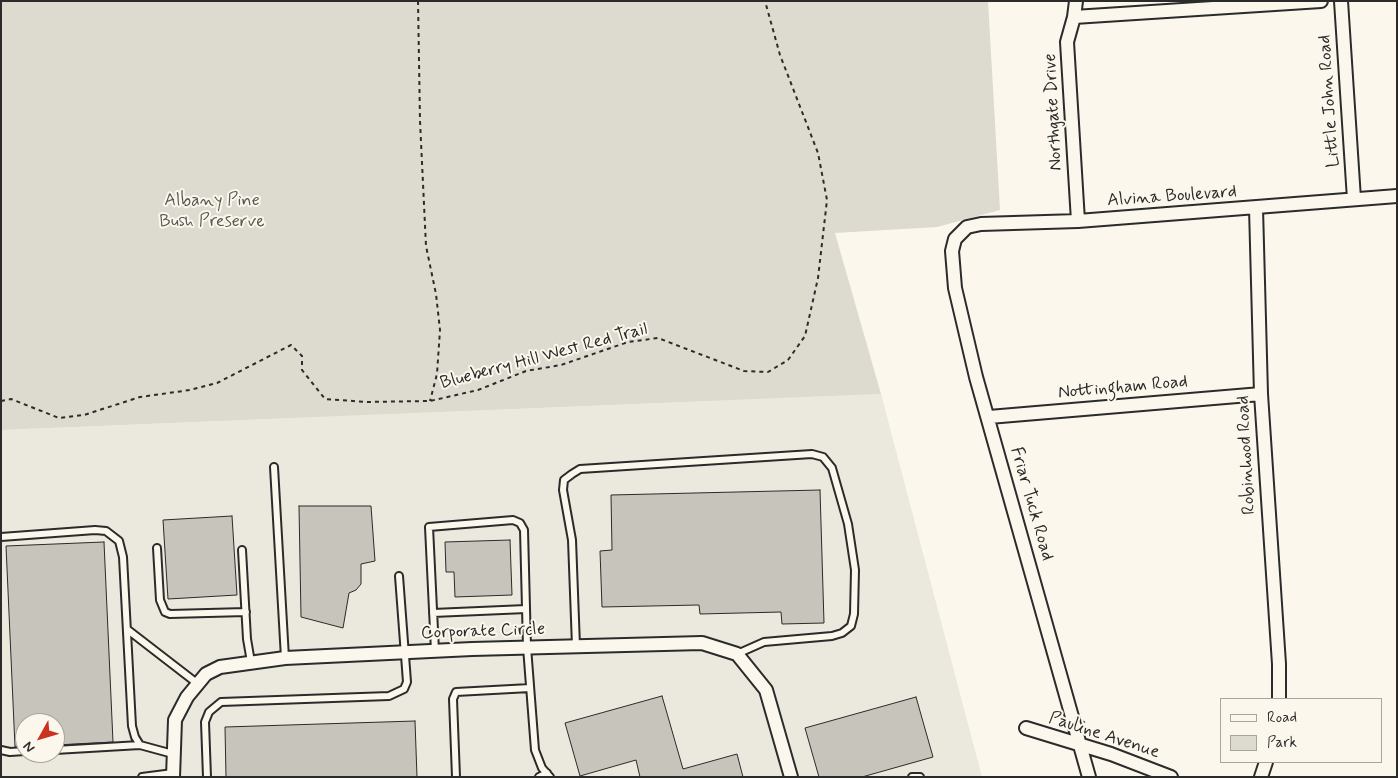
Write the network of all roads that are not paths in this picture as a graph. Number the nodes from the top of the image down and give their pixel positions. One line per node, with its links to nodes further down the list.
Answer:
1 (1076, 1): 4 (street, Northgate Drive)
2 (1321, 1): 4 (street)
3 (1341, 1): 6 (street, Little John Road)
4 (1074, 17): 8 (street, Northgate Drive)
5 (1397, 196): 6 (street, Alvina Boulevard)
6 (1354, 199): 7 (street, Alvina Boulevard)
7 (1256, 208): 8 (street, Alvina Boulevard); 10 (street, Robinhood Road)
8 (1078, 221): 9 (street, Alvina Boulevard)
9 (955, 239): 11 (street, Friar Tuck Road)
10 (1261, 394): 11 (street, Nottingham Road); 30 (street, Robinhood Road)
11 (989, 417): 33 (street, Friar Tuck Road)
12 (274, 467): 26 (lane)
13 (1, 537): 20 (lane)
14 (157, 548): 18 (lane)
15 (242, 550): 18 (lane)
16 (400, 576): 24 (lane)
17 (526, 609): 19 (lane); 19 (lane); 22 (lane)
18 (246, 612): 27 (lane)
19 (433, 613): 23 (lane)
20 (128, 630): 28 (lane); 32 (lane)
21 (576, 646): 22 (street, Corporate Circle); 25 (street, Corporate Circle); 25 (lane)
22 (527, 648): 23 (street, Corporate Circle); 29 (lane)
23 (435, 651): 24 (street, Corporate Circle)
24 (405, 652): 26 (street, Corporate Circle); 42 (lane)
25 (737, 654): 45 (street)
26 (284, 658): 27 (street, Corporate Circle)
27 (251, 662): 28 (street, Corporate Circle)
28 (198, 684): 37 (street, Corporate Circle)
29 (530, 688): 40 (lane); 43 (lane)
30 (1279, 698)
31 (1026, 728): 33 (street, Pauline Avenue)
32 (140, 744): 34 (lane); 37 (lane)
33 (1081, 745): 48 (street, Friar Tuck Road); 49 (street, Pauline Avenue)
34 (65, 749)
35 (1, 750): 36 (lane)
36 (15, 752)
37 (172, 754): 39 (street, Corporate Circle)
38 (1266, 763): 50 (street)
39 (173, 775): 41 (lane)
40 (548, 775): 44 (lane)
41 (142, 777)
42 (207, 777)
43 (456, 777)
44 (539, 777)
45 (791, 777)
46 (912, 777): 47 (lane)
47 (920, 777)
48 (1089, 777)
49 (1171, 777)
50 (1261, 777)

